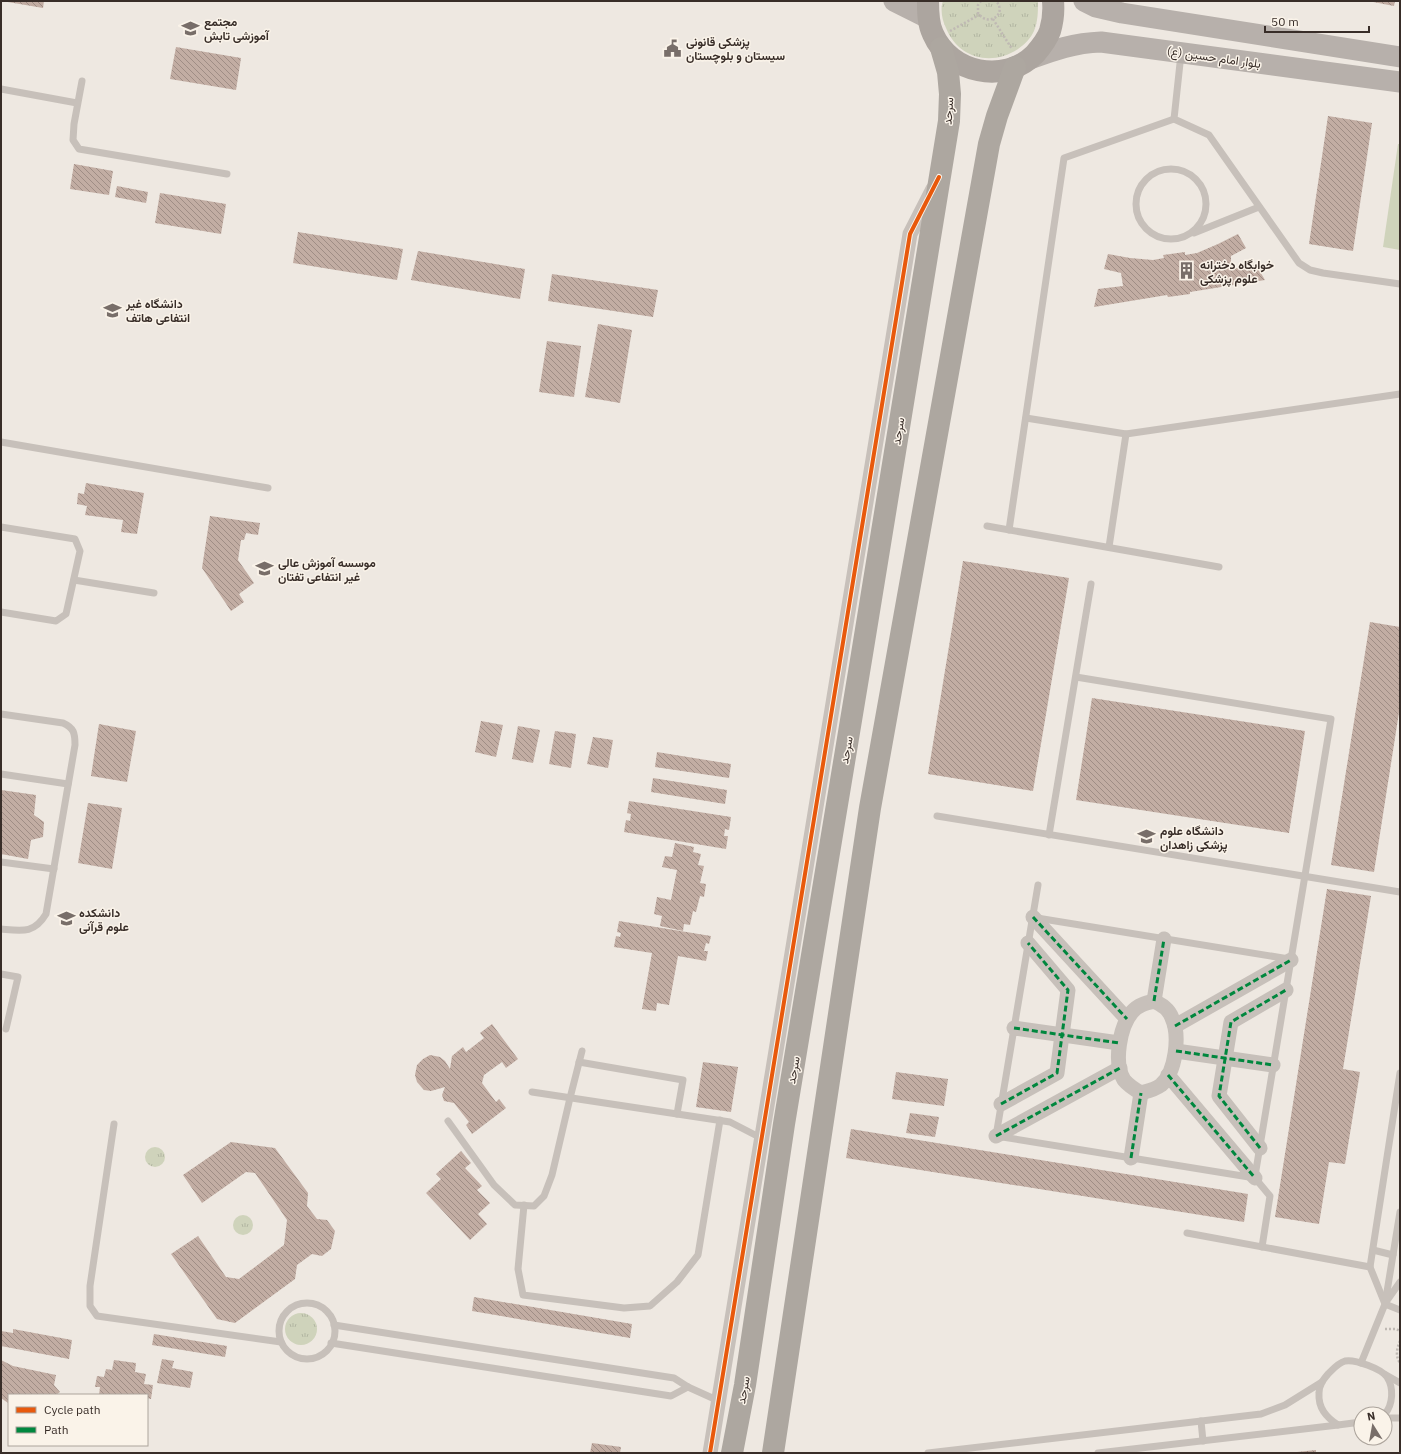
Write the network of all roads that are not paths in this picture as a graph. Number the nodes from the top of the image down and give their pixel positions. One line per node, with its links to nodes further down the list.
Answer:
1 (894, 1): 4 (main road)
2 (1054, 1): 7 (main road)
3 (1084, 1): 6 (main road)
4 (933, 26): 7 (main road); 14 (highway, سرحد)
5 (1182, 52): 7 (main road, بلوار امام حسین (ع)); 9 (main road, بلوار امام حسین (ع)); 12 (lane)
6 (1400, 57)
7 (1019, 59): 104 (highway)
8 (82, 81): 11 (lane)
9 (1400, 82)
10 (1, 89): 11 (lane)
11 (77, 103): 13 (lane)
12 (1174, 119): 15 (lane); 19 (lane)
13 (227, 174)
14 (939, 177): 74 (street); 103 (highway, سرحد)
15 (1259, 207): 16 (lane); 17 (lane)
16 (1190, 234): 16 (lane)
17 (1400, 284)
18 (1400, 394): 20 (lane)
19 (1026, 418): 20 (lane); 25 (lane)
20 (1126, 434): 26 (lane)
21 (1, 442): 22 (lane)
22 (268, 488)
23 (987, 526): 25 (lane)
24 (1, 527): 28 (lane)
25 (1009, 530): 26 (lane)
26 (1109, 548): 27 (lane)
27 (1219, 567)
28 (74, 580): 30 (lane); 31 (lane)
29 (1091, 584): 32 (lane)
30 (154, 593)
31 (1, 612)
32 (1076, 677): 37 (lane); 40 (lane)
33 (1, 714): 35 (lane)
34 (1, 774): 35 (lane)
35 (68, 784): 39 (lane)
36 (937, 816): 37 (lane)
37 (1050, 835): 40 (lane)
38 (1, 862): 39 (lane)
39 (54, 869): 44 (lane)
40 (1305, 877): 42 (lane); 47 (lane)
41 (1038, 885): 43 (lane)
42 (1400, 892)
43 (1033, 918): 45 (lane); 46 (lane); 51 (street)
44 (1, 928)
45 (1164, 939): 47 (lane); 50 (street)
46 (1028, 943): 53 (lane); 55 (street)
47 (1291, 960): 49 (lane); 52 (street)
48 (1, 974): 54 (lane)
49 (1286, 990): 59 (street); 61 (lane)
50 (1154, 1001): 51 (street); 52 (street)
51 (1127, 1019): 56 (street)
52 (1176, 1026): 58 (street)
53 (1014, 1028): 55 (street); 68 (lane)
54 (6, 1029)
55 (1062, 1035): 56 (street); 68 (street)
56 (1120, 1043): 62 (street)
57 (582, 1051): 60 (lane)
58 (1176, 1051): 59 (street); 64 (street)
59 (1225, 1058): 61 (street); 75 (street)
60 (579, 1062): 67 (lane); 69 (lane)
61 (1273, 1065): 75 (lane)
62 (1120, 1068): 66 (street); 73 (street)
63 (1400, 1073): 82 (lane)
64 (1168, 1075): 66 (street); 77 (street)
65 (532, 1092): 67 (lane)
66 (1141, 1093): 76 (street)
67 (570, 1098): 69 (lane); 78 (lane)
68 (1001, 1104): 73 (lane)
69 (677, 1114): 70 (lane)
70 (720, 1120): 74 (lane); 78 (lane)
71 (448, 1121): 78 (lane)
72 (114, 1124): 89 (lane)
73 (996, 1136): 76 (lane)
74 (761, 1138): 96 (street)
75 (1260, 1148): 77 (lane)
76 (1131, 1158): 77 (lane)
77 (1255, 1178): 81 (lane)
78 (524, 1205)
79 (1400, 1212): 83 (lane)
80 (1187, 1233): 81 (lane)
81 (1262, 1246): 84 (lane)
82 (1373, 1250): 83 (lane); 84 (lane)
83 (1393, 1255): 86 (lane)
84 (1370, 1266): 86 (lane)
85 (1400, 1282): 86 (lane)
86 (1385, 1304): 87 (lane); 91 (lane)
87 (1400, 1310)
88 (334, 1326): 89 (lane); 90 (lane); 95 (lane)
89 (281, 1342): 90 (lane)
90 (332, 1343): 95 (lane)
91 (1361, 1363): 92 (lane); 93 (lane)
92 (1386, 1375): 94 (lane); 97 (lane)
93 (1322, 1382): 98 (lane); 100 (lane)
94 (1400, 1383)
95 (688, 1387): 96 (lane)
96 (719, 1401): 102 (street)
97 (1389, 1406)
98 (1201, 1421): 101 (lane); 105 (lane)
99 (1353, 1423): 100 (lane)
100 (1338, 1425): 101 (lane)
101 (1203, 1441): 106 (lane)
102 (710, 1453)
103 (732, 1453)
104 (773, 1453)
105 (928, 1453)
106 (1098, 1453)

